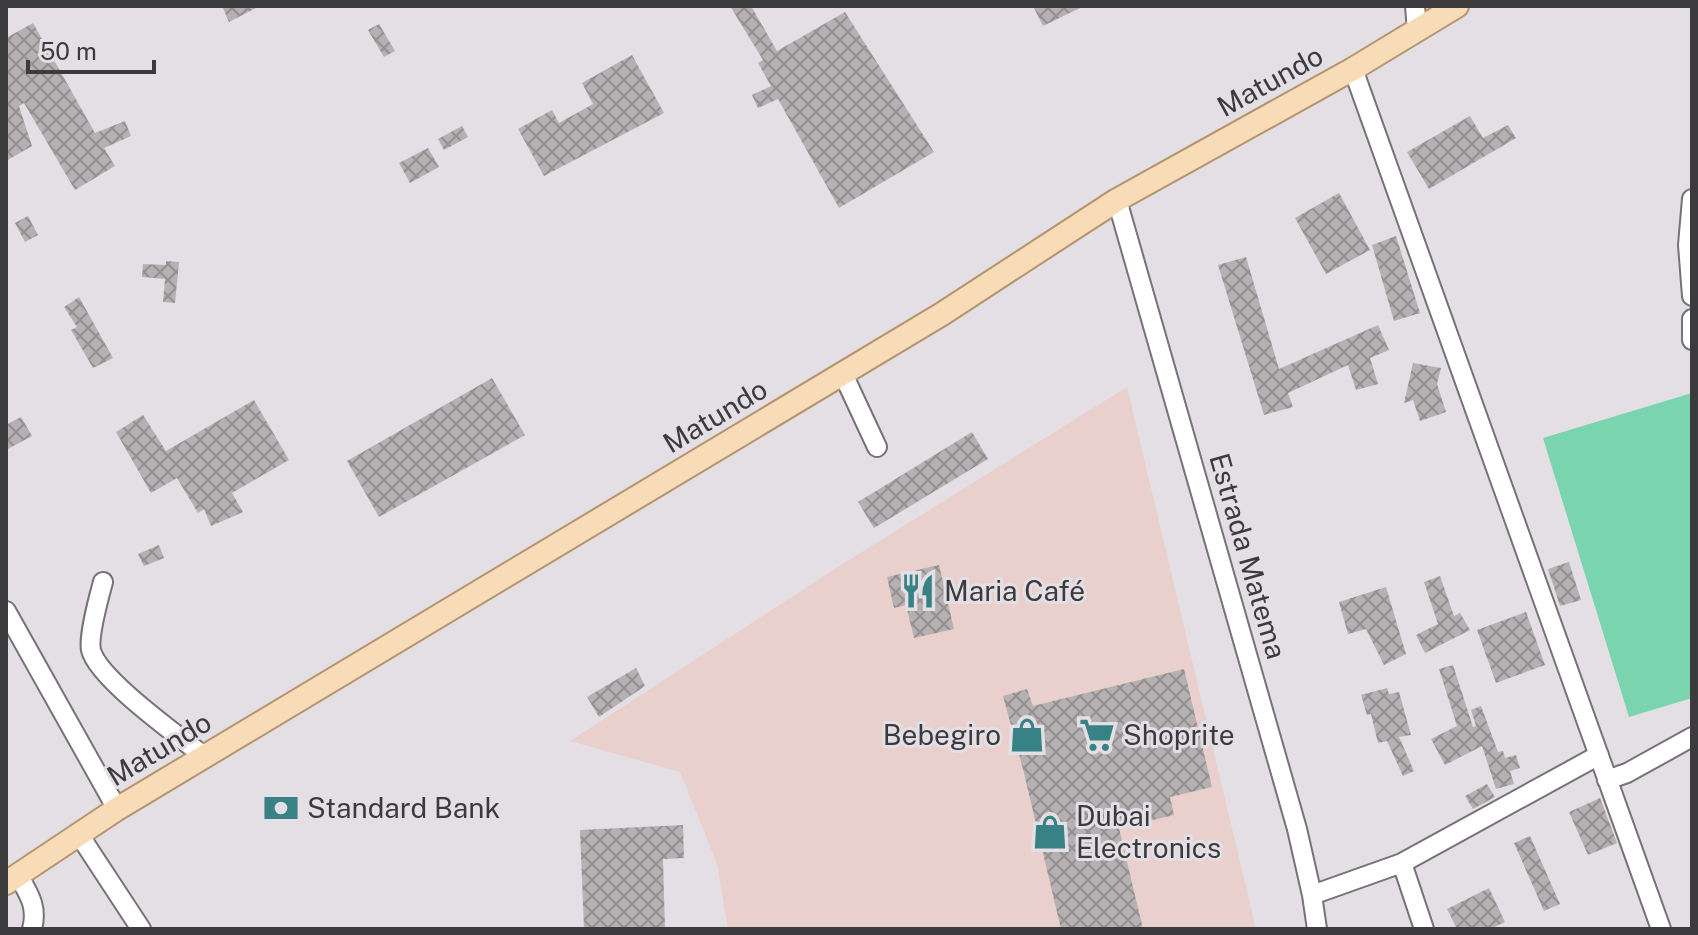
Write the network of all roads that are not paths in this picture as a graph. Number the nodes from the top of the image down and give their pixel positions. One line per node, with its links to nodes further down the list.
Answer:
1 (1415, 6): 3 (street)
2 (1457, 6): 3 (main road, Matundo)
3 (1417, 31): 4 (main road, Matundo)
4 (1353, 69): 6 (main road, Matundo); 15 (street)
5 (1692, 199): 7 (street)
6 (1117, 200): 10 (main road, Matundo); 22 (street, Estrada Matema)
7 (1692, 296)
8 (1692, 319): 9 (street)
9 (1692, 340)
10 (843, 374): 11 (street); 16 (main road, Matundo)
11 (877, 447)
12 (103, 582): 16 (street)
13 (6, 611): 18 (street)
14 (1692, 737): 17 (street)
15 (1599, 755): 17 (street); 20 (street)
16 (205, 757): 18 (main road, Matundo)
17 (1607, 780): 27 (street)
18 (117, 809): 19 (main road, Matundo)
19 (78, 833): 21 (main road, Matundo); 24 (street)
20 (1402, 863): 22 (street); 26 (street)
21 (12, 879): 23 (street)
22 (1312, 895): 25 (street, Estrada Matema)
23 (32, 929)
24 (141, 929)
25 (1317, 929)
26 (1424, 929)
27 (1661, 929)

